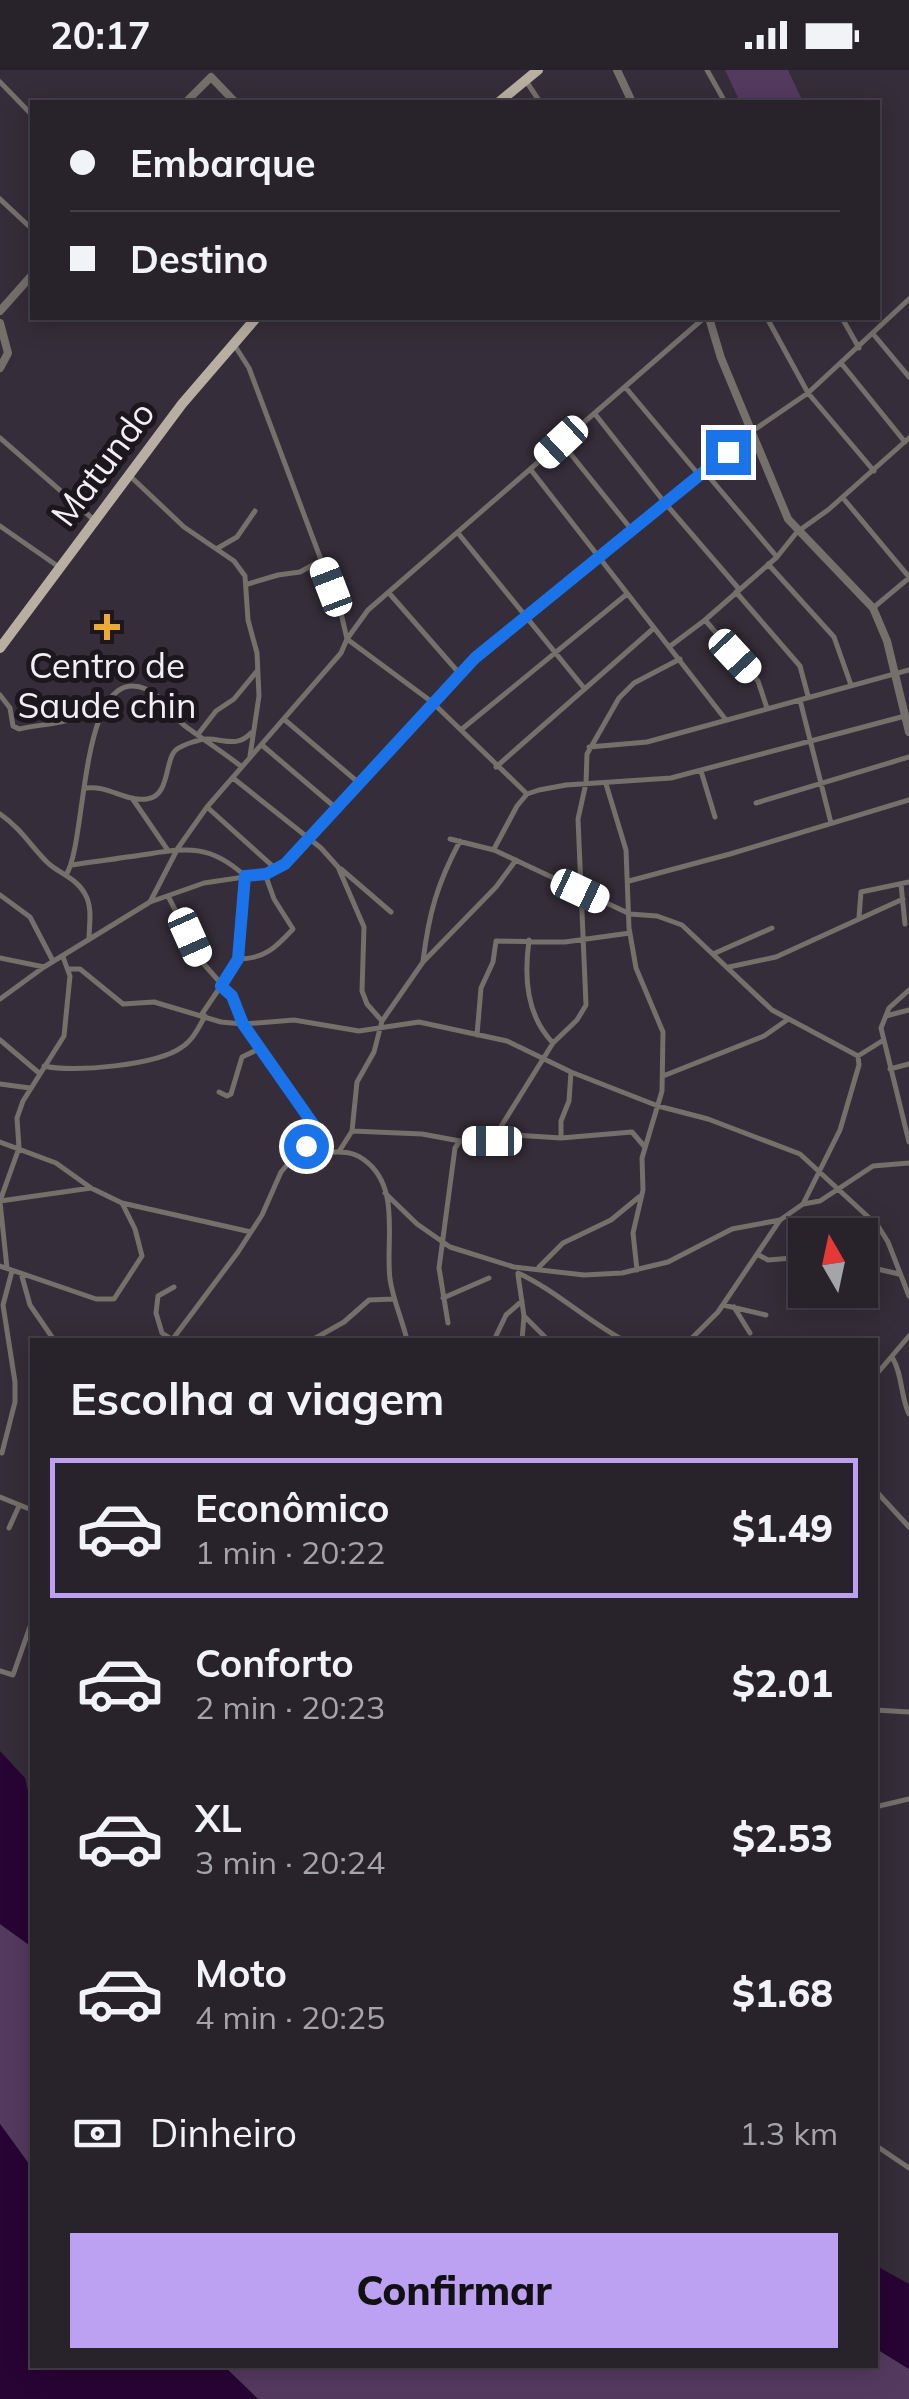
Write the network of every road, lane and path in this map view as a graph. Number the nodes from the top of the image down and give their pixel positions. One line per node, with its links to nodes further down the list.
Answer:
1 (538, 70): 5 (main road)
2 (617, 70): 11 (street)
3 (707, 70): 12 (street)
4 (208, 74): 7 (street); 8 (street)
5 (525, 80): 9 (main road); 10 (street)
6 (0, 82): 13 (street)
7 (188, 100)
8 (233, 100)
9 (501, 100)
10 (538, 100)
11 (631, 100)
12 (724, 100)
13 (30, 113)
14 (0, 199): 15 (street)
15 (30, 226)
16 (30, 278): 18 (street)
17 (908, 300): 25 (street)
18 (0, 310)
19 (254, 320): 27 (main road, Matundo)
20 (705, 320): 32 (street)
21 (708, 320): 35 (street)
22 (769, 320): 33 (street)
23 (843, 320): 28 (street)
24 (0, 324): 26 (street)
25 (874, 335): 28 (street); 31 (street)
26 (3, 339): 30 (street)
27 (232, 342): 42 (main road, Matundo); 54 (street)
28 (858, 348): 29 (street)
29 (841, 363): 33 (street); 37 (street)
30 (0, 368)
31 (909, 376)
32 (626, 388): 34 (street); 41 (street)
33 (808, 393): 35 (street); 40 (street)
34 (594, 414): 38 (street); 44 (street)
35 (752, 432): 41 (street); 49 (street)
36 (0, 438): 46 (street)
37 (907, 440): 40 (street)
38 (561, 442): 39 (street); 48 (street)
39 (531, 470): 50 (street); 52 (street)
40 (874, 471): 43 (street)
41 (702, 473): 44 (street); 53 (street)
42 (129, 475): 46 (main road, Matundo); 51 (street)
43 (843, 498): 49 (street); 57 (street)
44 (665, 502): 48 (street); 59 (street)
45 (255, 512): 51 (street)
46 (95, 521): 56 (main road, Matundo)
47 (0, 526): 56 (street)
48 (632, 529): 52 (street)
49 (798, 532): 53 (street); 62 (street)
50 (458, 533): 60 (street); 63 (street)
51 (218, 548): 58 (street)
52 (598, 556): 61 (street); 63 (street)
53 (777, 556): 55 (street)
54 (321, 561): 58 (street); 66 (street)
55 (768, 564): 59 (street); 75 (street)
56 (60, 568): 68 (main road, Matundo)
57 (909, 577): 62 (street)
58 (248, 584): 72 (street)
59 (738, 590): 64 (street); 78 (street)
60 (388, 593): 66 (street); 74 (street)
61 (627, 594): 65 (street); 69 (street)
62 (873, 608): 73 (street)
63 (526, 616): 69 (street); 74 (street)
64 (704, 620): 67 (street); 82 (street)
65 (654, 628): 67 (street); 76 (street)
66 (347, 639): 80 (street); 84 (street)
67 (669, 647): 70 (street)
68 (0, 648)
69 (553, 651): 76 (street); 86 (street)
70 (680, 658): 85 (street); 93 (street)
71 (909, 670): 73 (street)
72 (257, 671): 87 (street); 89 (street)
73 (894, 673): 75 (street); 83 (street)
74 (459, 674): 80 (street)
75 (851, 685): 78 (street)
76 (584, 688): 97 (street)
77 (0, 695): 81 (street)
78 (808, 696): 79 (street)
79 (800, 699): 82 (street); 91 (street)
80 (432, 702): 86 (street); 101 (street)
81 (102, 705): 89 (street); 104 (street)
82 (767, 708): 85 (street)
83 (904, 716): 88 (street); 91 (street)
84 (285, 720): 92 (street); 101 (street)
85 (726, 720): 93 (street)
86 (462, 729): 97 (street)
87 (253, 731): 90 (street); 95 (street)
88 (909, 732)
89 (197, 734): 90 (street)
90 (206, 739): 96 (street); 106 (street)
91 (812, 740): 98 (street); 100 (street)
92 (263, 746): 95 (street); 110 (street)
93 (589, 747): 102 (street)
94 (909, 757): 100 (street)
95 (250, 758): 96 (street)
96 (242, 767): 99 (street)
97 (496, 767): 105 (street)
98 (701, 770): 103 (street); 112 (street)
99 (233, 778): 109 (street); 115 (street)
100 (822, 781): 108 (street); 113 (street)
101 (359, 783): 110 (street)
102 (586, 784): 103 (street); 105 (street); 130 (street)
103 (606, 784): 127 (street)
104 (86, 788): 106 (street); 121 (street)
105 (526, 794): 119 (street)
106 (132, 798): 118 (street)
107 (909, 800): 113 (street)
108 (756, 803)
109 (207, 807): 117 (street); 123 (street)
110 (336, 808): 115 (street)
111 (0, 814): 125 (street)
112 (716, 817)
113 (831, 823): 127 (street)
114 (450, 838): 116 (street)
115 (308, 840): 122 (street); 123 (street)
116 (460, 841): 119 (street); 149 (street)
117 (178, 848): 118 (street); 126 (street); 134 (street)
118 (167, 850): 121 (street)
119 (494, 850): 120 (street)
120 (516, 860): 130 (street); 149 (street)
121 (72, 865): 125 (street)
122 (338, 867): 135 (street); 161 (street)
123 (277, 870): 124 (street)
124 (266, 874): 126 (street); 147 (street)
125 (66, 875): 142 (street)
126 (245, 876): 132 (street); 147 (street)
127 (630, 880): 136 (street)
128 (909, 882): 129 (street)
129 (901, 884): 133 (street); 137 (street)
130 (580, 891): 136 (street); 141 (street)
131 (0, 895): 148 (street)
132 (168, 896): 134 (street); 153 (street)
133 (902, 899): 137 (street); 138 (street)
134 (150, 902): 142 (street)
135 (392, 912)
136 (630, 914): 140 (street); 144 (street)
137 (859, 917): 151 (street)
138 (905, 924)
139 (772, 928): 144 (street)
140 (630, 933): 141 (street); 174 (street)
141 (583, 938): 143 (street); 165 (street)
142 (88, 940): 145 (street)
143 (529, 940): 162 (street); 165 (street)
144 (713, 954): 151 (street)
145 (62, 956): 148 (street); 152 (street)
146 (0, 958): 150 (street)
147 (238, 959): 153 (street)
148 (54, 962): 150 (street)
149 (423, 962): 161 (street)
150 (44, 967): 155 (street)
151 (728, 968): 159 (street)
152 (69, 969): 157 (street); 170 (street)
153 (221, 986): 157 (street); 160 (street)
154 (909, 990): 158 (street)
155 (0, 999)
156 (909, 1010): 158 (street)
157 (204, 1015): 160 (street); 170 (street)
158 (883, 1017): 164 (street)
159 (787, 1020): 167 (street); 174 (street)
160 (243, 1024): 161 (street); 166 (street)
161 (381, 1024): 162 (street); 180 (street)
162 (477, 1035): 168 (street)
163 (0, 1040): 173 (street)
164 (882, 1041): 167 (street); 171 (street)
165 (553, 1043): 168 (street)
166 (261, 1048): 177 (street); 188 (street)
167 (858, 1056): 191 (street)
168 (546, 1058): 172 (street); 182 (street)
169 (909, 1064): 171 (street)
170 (44, 1066): 173 (street)
171 (890, 1069): 179 (street)
172 (571, 1072): 178 (street); 181 (street)
173 (39, 1073): 176 (street)
174 (662, 1076): 178 (street)
175 (0, 1084): 176 (street)
176 (30, 1088): 187 (street)
177 (220, 1092)
178 (658, 1106): 186 (street); 191 (street)
179 (906, 1118): 185 (street)
180 (352, 1131): 184 (street); 189 (street)
181 (561, 1138): 182 (street); 186 (street)
182 (492, 1141): 184 (street)
183 (0, 1142): 187 (street)
184 (460, 1142): 201 (street)
185 (909, 1142)
186 (644, 1147): 195 (street)
187 (18, 1148): 192 (street); 196 (street)
188 (302, 1149): 189 (street); 200 (street)
189 (340, 1150): 194 (street)
190 (909, 1164): 193 (street)
191 (819, 1170): 193 (street); 198 (street)
192 (91, 1188): 196 (street); 197 (street)
193 (839, 1188): 198 (street); 210 (street)
194 (385, 1193): 201 (street); 214 (street)
195 (641, 1195): 204 (street); 208 (street)
196 (0, 1202): 205 (street)
197 (122, 1204): 200 (street); 209 (street)
198 (802, 1204): 199 (street)
199 (780, 1220): 202 (street); 208 (street)
200 (252, 1232): 228 (street)
201 (442, 1242): 207 (street); 215 (street)
202 (757, 1254): 203 (street); 217 (street)
203 (788, 1258)
204 (539, 1267): 207 (street); 208 (street)
205 (6, 1268): 209 (street); 239 (street)
206 (878, 1269): 210 (street)
207 (517, 1270): 216 (street); 234 (street)
208 (637, 1270)
209 (20, 1273): 226 (street)
210 (898, 1274): 213 (street)
211 (489, 1278): 215 (street)
212 (174, 1286): 227 (street)
213 (909, 1296)
214 (394, 1298): 229 (street); 230 (street)
215 (442, 1298): 223 (street)
216 (522, 1301): 221 (street); 231 (street)
217 (722, 1305): 218 (street); 235 (street)
218 (734, 1307): 219 (street); 222 (street)
219 (746, 1309): 220 (street); 222 (street)
220 (766, 1315)
221 (524, 1316): 232 (street); 233 (street)
222 (742, 1318): 224 (street)
223 (448, 1323)
224 (750, 1333)
225 (909, 1336): 236 (street)
226 (53, 1338)
227 (169, 1338)
228 (173, 1338)
229 (316, 1338)
230 (406, 1338)
231 (495, 1338)
232 (522, 1338)
233 (546, 1338)
234 (620, 1338)
235 (692, 1338)
236 (892, 1357): 237 (street); 238 (street)
237 (878, 1373)
238 (909, 1414)
239 (2, 1453)
240 (878, 1493): 244 (street)
241 (0, 1497): 242 (street)
242 (20, 1506): 243 (street); 245 (street)
243 (30, 1509)
244 (909, 1527)
245 (9, 1528)
246 (30, 1627): 247 (street)
247 (0, 1671)
248 (878, 1710): 249 (street)
249 (908, 1710)
250 (909, 1798): 251 (street)
251 (878, 1806)
252 (878, 2147): 253 (street)
253 (909, 2168)

